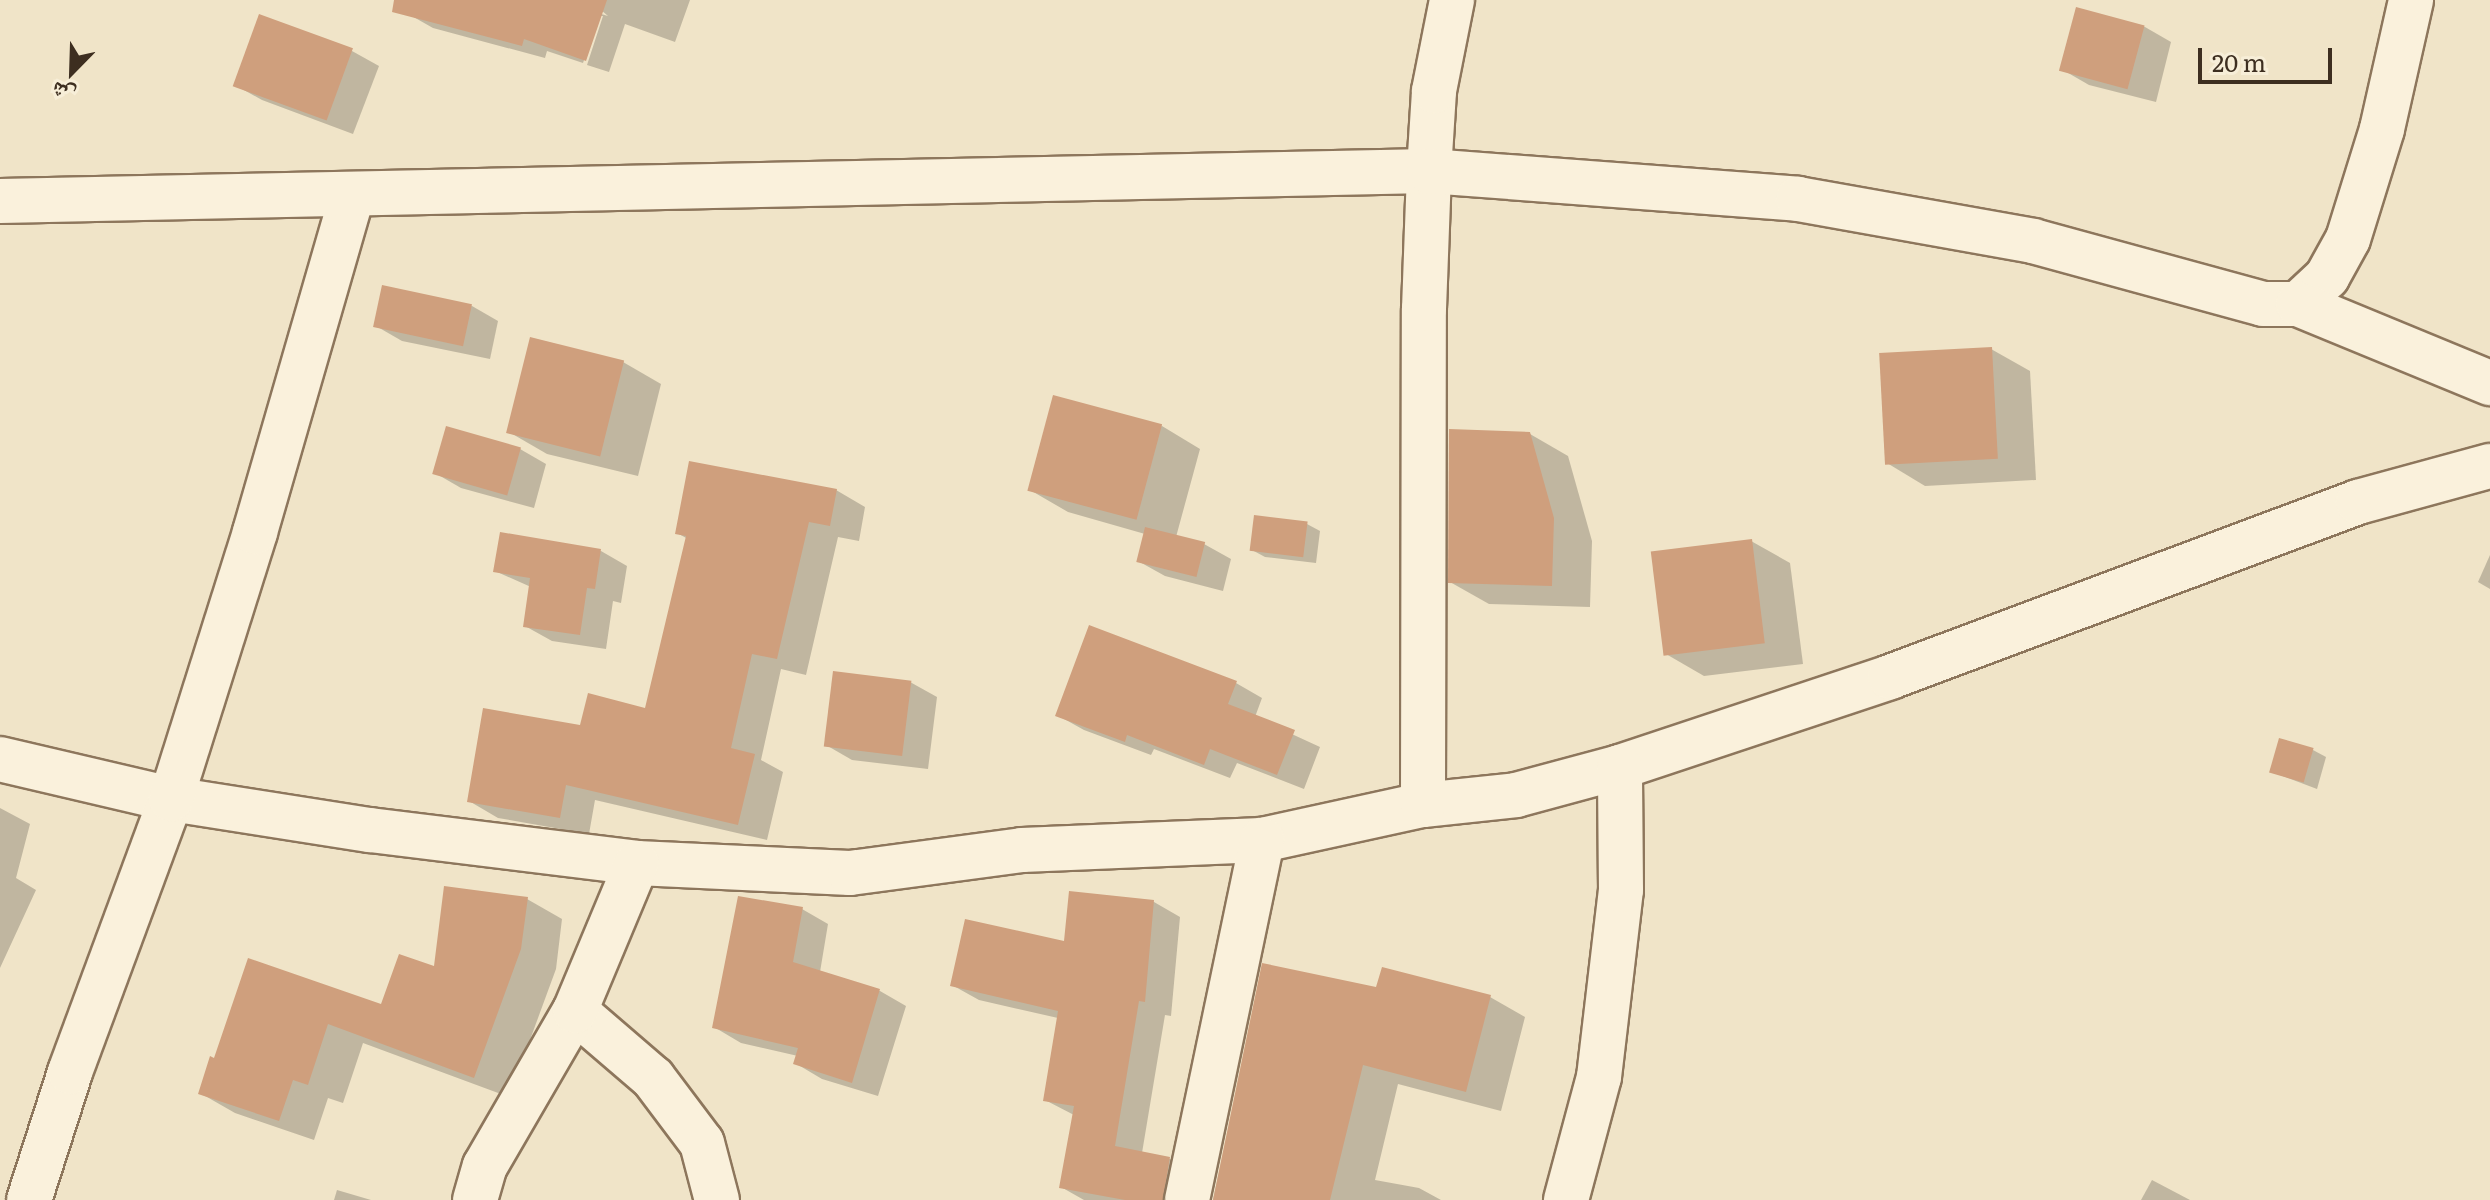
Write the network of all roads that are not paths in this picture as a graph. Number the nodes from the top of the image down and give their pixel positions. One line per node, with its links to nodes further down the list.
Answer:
1 (1452, 0): 3 (street)
2 (2411, 0): 6 (street)
3 (1429, 171): 4 (street); 6 (street); 12 (street)
4 (352, 195): 5 (street); 11 (street)
5 (0, 201)
6 (2298, 304): 7 (street)
7 (2490, 383)
8 (2490, 466): 10 (street)
9 (0, 759): 11 (street)
10 (1620, 767): 12 (street); 20 (street)
11 (171, 799): 14 (street); 16 (street)
12 (1423, 805): 13 (street)
13 (1262, 840): 14 (street); 19 (street)
14 (637, 863): 15 (street)
15 (575, 1011): 17 (street); 18 (street)
16 (29, 1200)
17 (475, 1200)
18 (717, 1200)
19 (1187, 1200)
20 (1566, 1200)

